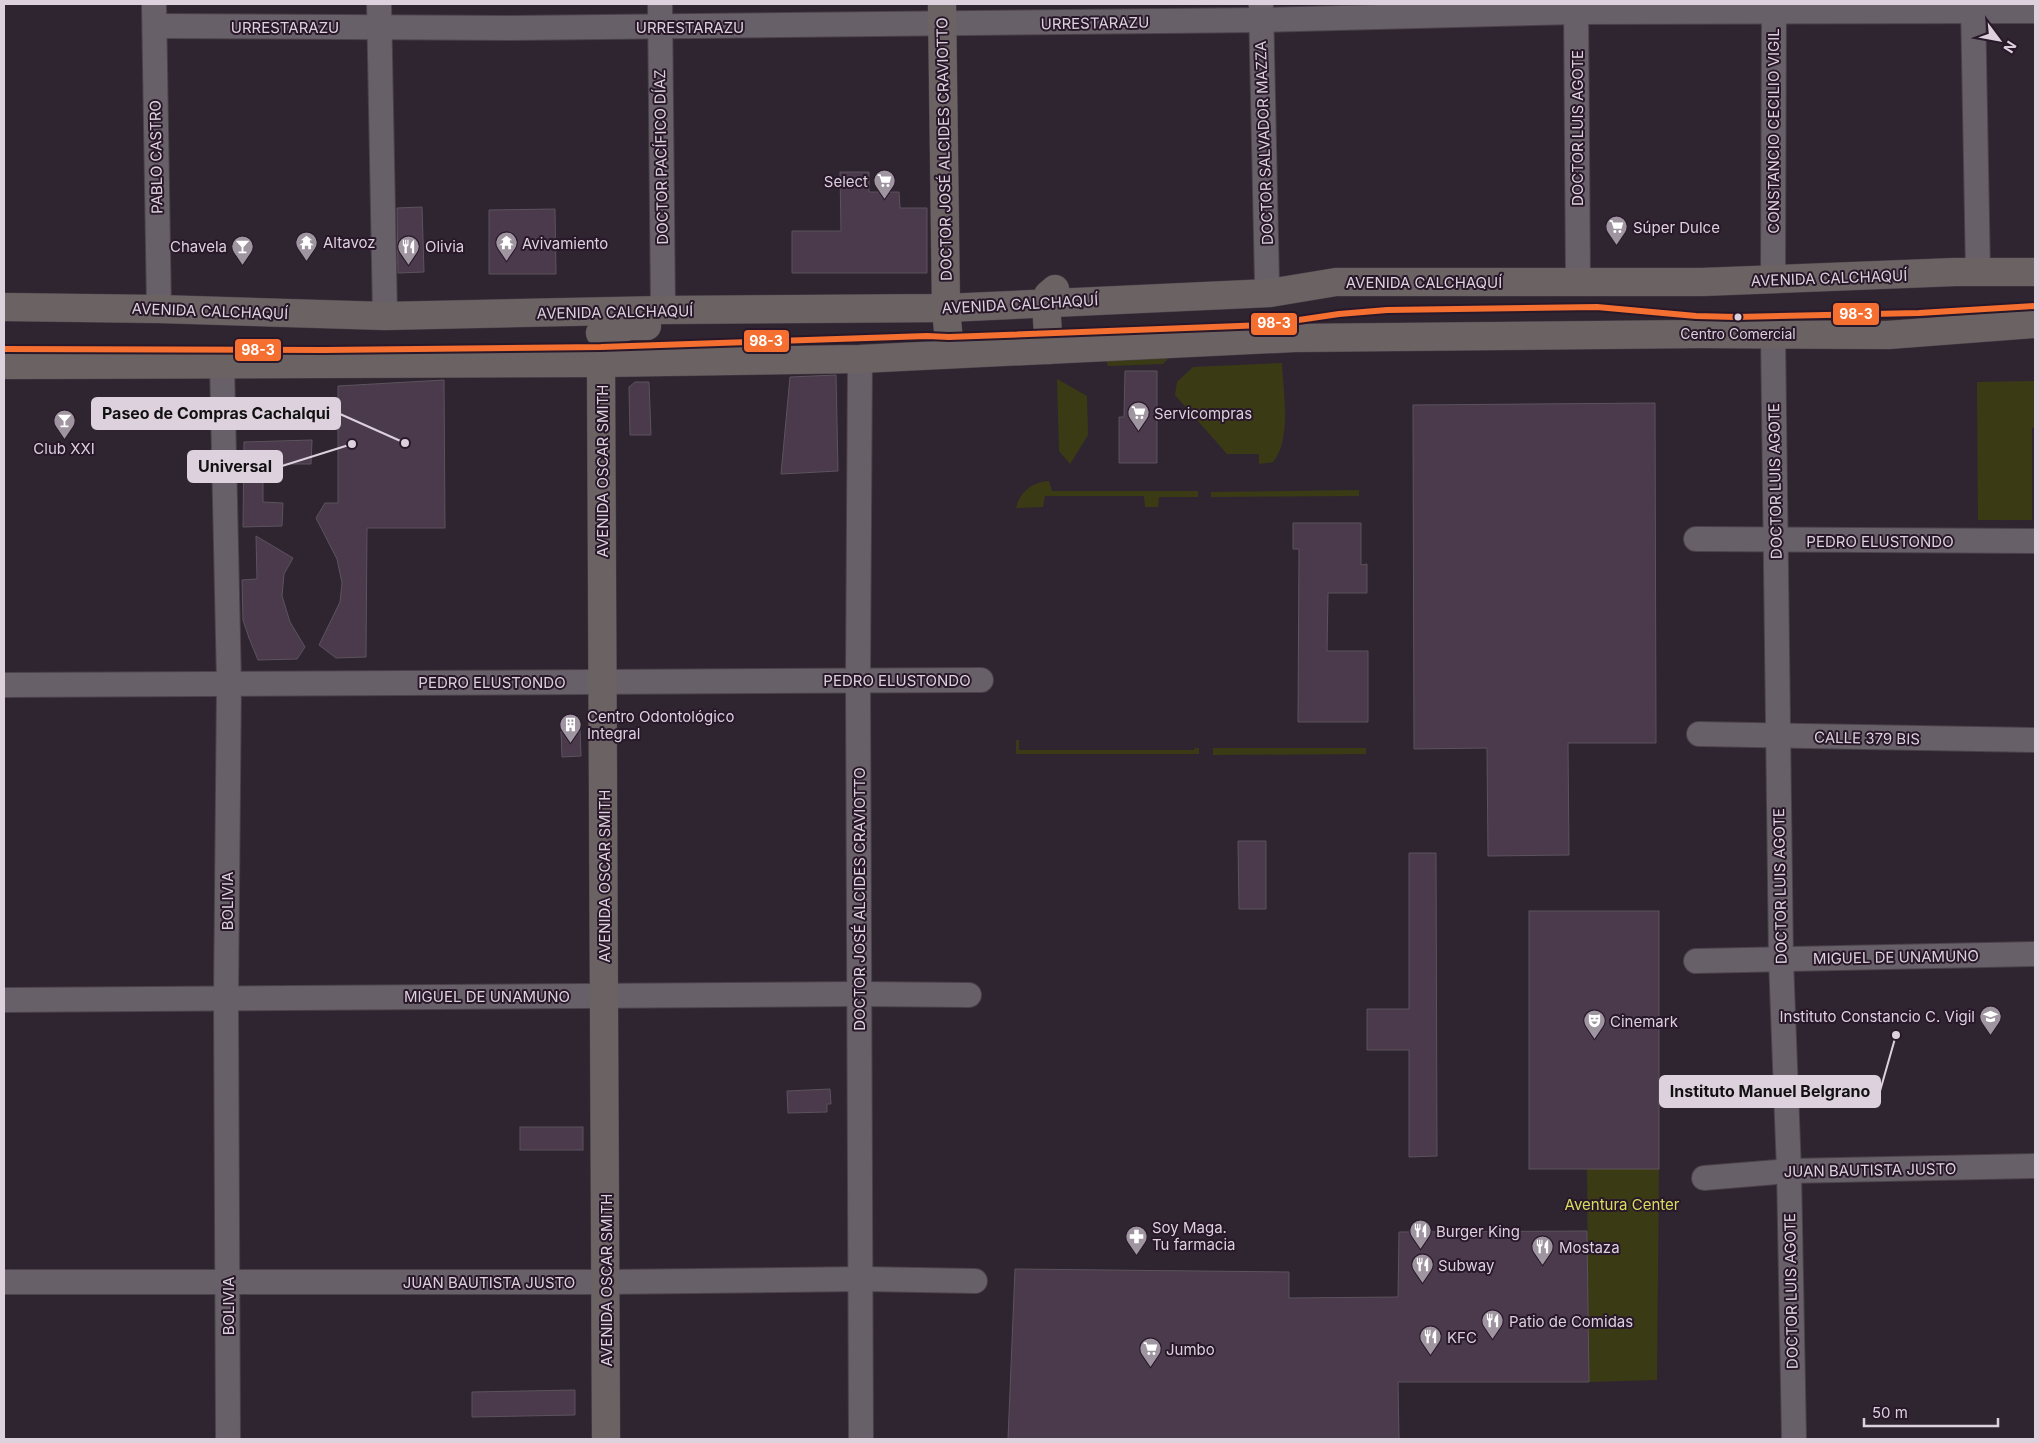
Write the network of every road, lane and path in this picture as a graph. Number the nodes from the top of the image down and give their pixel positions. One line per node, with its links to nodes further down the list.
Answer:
1 (379, 4): 10 (street)
2 (1973, 7): 4 (street, URRESTARAZU); 5 (street, URRESTARAZU); 12 (street)
3 (1576, 8): 4 (street, URRESTARAZU); 6 (street, URRESTARAZU); 16 (street, DOCTOR LUIS AGOTE)
4 (1774, 8): 11 (street, CONSTANCIO CECILIO VIGIL)
5 (2035, 11)
6 (1261, 12): 7 (street, URRESTARAZU); 14 (street, DOCTOR SALVADOR MAZZA)
7 (942, 14): 9 (street, URRESTARAZU); 19 (main road, DOCTOR JOSÉ ALCIDES CRAVIOTTO)
8 (154, 15): 10 (street, URRESTARAZU); 20 (street, PABLO CASTRO)
9 (660, 15): 10 (street, URRESTARAZU); 21 (street, DOCTOR PACÍFICO DÍAZ)
10 (379, 27): 23 (street)
11 (1773, 269): 12 (main road, AVENIDA CALCHAQUÍ); 16 (main road, AVENIDA CALCHAQUÍ)
12 (1978, 272): 13 (main road, AVENIDA CALCHAQUÍ)
13 (2035, 272)
14 (1267, 273): 15 (main road); 17 (main road)
15 (1336, 282): 16 (main road, AVENIDA CALCHAQUÍ); 17 (main road, AVENIDA CALCHAQUÍ)
16 (1578, 282)
17 (1046, 303): 19 (main road, AVENIDA CALCHAQUÍ); 27 (main road)
18 (4, 307): 20 (main road, AVENIDA CALCHAQUÍ)
19 (946, 308): 22 (main road, AVENIDA CALCHAQUÍ); 28 (main road, DOCTOR JOSÉ ALCIDES CRAVIOTTO)
20 (159, 309): 23 (main road, AVENIDA CALCHAQUÍ)
21 (663, 310): 22 (main road, AVENIDA CALCHAQUÍ); 24 (main road, AVENIDA CALCHAQUÍ)
22 (813, 310): 24 (main road)
23 (386, 316): 24 (main road, AVENIDA CALCHAQUÍ)
24 (598, 323): 30 (street, AVENIDA OSCAR SMITH)
25 (2035, 324): 26 (main road)
26 (1773, 333): 27 (main road); 34 (street, DOCTOR LUIS AGOTE)
27 (1049, 350): 28 (main road)
28 (950, 354): 29 (main road)
29 (860, 359): 30 (main road); 36 (street, DOCTOR JOSÉ ALCIDES CRAVIOTTO)
30 (601, 363): 31 (main road); 38 (main road, AVENIDA OSCAR SMITH)
31 (222, 364): 32 (main road); 39 (street, BOLIVIA)
32 (4, 365)
33 (1696, 539): 34 (street, PEDRO ELUSTONDO)
34 (1776, 541): 35 (street, PEDRO ELUSTONDO); 42 (street, DOCTOR LUIS AGOTE)
35 (2035, 541)
36 (858, 680): 37 (street, PEDRO ELUSTONDO); 38 (street, PEDRO ELUSTONDO); 47 (street, DOCTOR JOSÉ ALCIDES CRAVIOTTO)
37 (981, 680)
38 (603, 681): 39 (street, PEDRO ELUSTONDO); 49 (main road, AVENIDA OSCAR SMITH)
39 (229, 683): 40 (street, PEDRO ELUSTONDO); 50 (street, BOLIVIA)
40 (4, 686)
41 (1699, 734): 42 (street, CALLE 379 BIS)
42 (1777, 736): 43 (street, CALLE 379 BIS); 45 (street, DOCTOR LUIS AGOTE)
43 (2035, 740)
44 (2035, 954): 45 (street, MIGUEL DE UNAMUNO)
45 (1781, 960): 46 (street, MIGUEL DE UNAMUNO); 53 (street, DOCTOR LUIS AGOTE)
46 (1696, 961)
47 (860, 994): 48 (street, MIGUEL DE UNAMUNO); 49 (street, MIGUEL DE UNAMUNO); 55 (street, DOCTOR JOSÉ ALCIDES CRAVIOTTO)
48 (969, 995)
49 (604, 996): 50 (street, MIGUEL DE UNAMUNO); 59 (main road, AVENIDA OSCAR SMITH)
50 (226, 998): 51 (street, MIGUEL DE UNAMUNO); 58 (street, BOLIVIA)
51 (4, 1000)
52 (2035, 1166): 53 (street, JUAN BAUTISTA JUSTO)
53 (1788, 1171): 54 (street, JUAN BAUTISTA JUSTO); 63 (street, DOCTOR LUIS AGOTE)
54 (1704, 1178)
55 (862, 1279): 56 (street, JUAN BAUTISTA JUSTO); 59 (street, JUAN BAUTISTA JUSTO); 62 (street, DOCTOR JOSÉ ALCIDES CRAVIOTTO)
56 (975, 1281)
57 (4, 1282): 58 (street, JUAN BAUTISTA JUSTO)
58 (228, 1282): 59 (street, JUAN BAUTISTA JUSTO); 60 (street, BOLIVIA)
59 (606, 1282): 61 (main road, AVENIDA OSCAR SMITH)
60 (228, 1439)
61 (606, 1439)
62 (861, 1439)
63 (1794, 1439)

